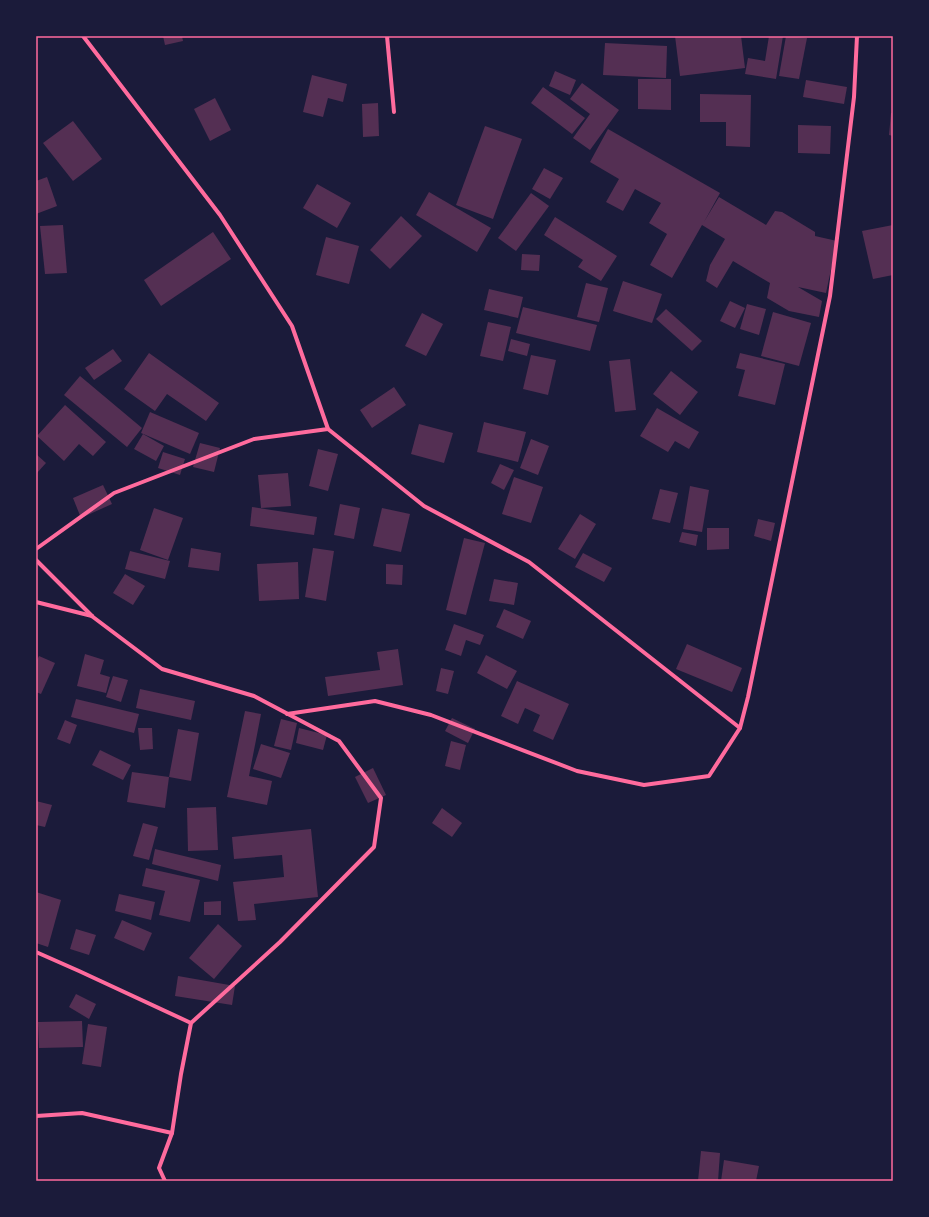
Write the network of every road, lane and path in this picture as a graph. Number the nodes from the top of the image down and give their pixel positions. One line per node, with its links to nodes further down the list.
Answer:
1 (83, 36): 5 (street)
2 (387, 36): 4 (street)
3 (857, 36): 11 (street)
4 (394, 112)
5 (328, 429): 6 (street); 11 (street)
6 (36, 549)
7 (36, 560): 9 (street)
8 (36, 602): 9 (street)
9 (93, 616): 10 (street)
10 (287, 714): 11 (street); 13 (street)
11 (740, 728)
12 (36, 952): 13 (street)
13 (191, 1023): 15 (street)
14 (36, 1116): 15 (street)
15 (172, 1133): 16 (street)
16 (165, 1181)

